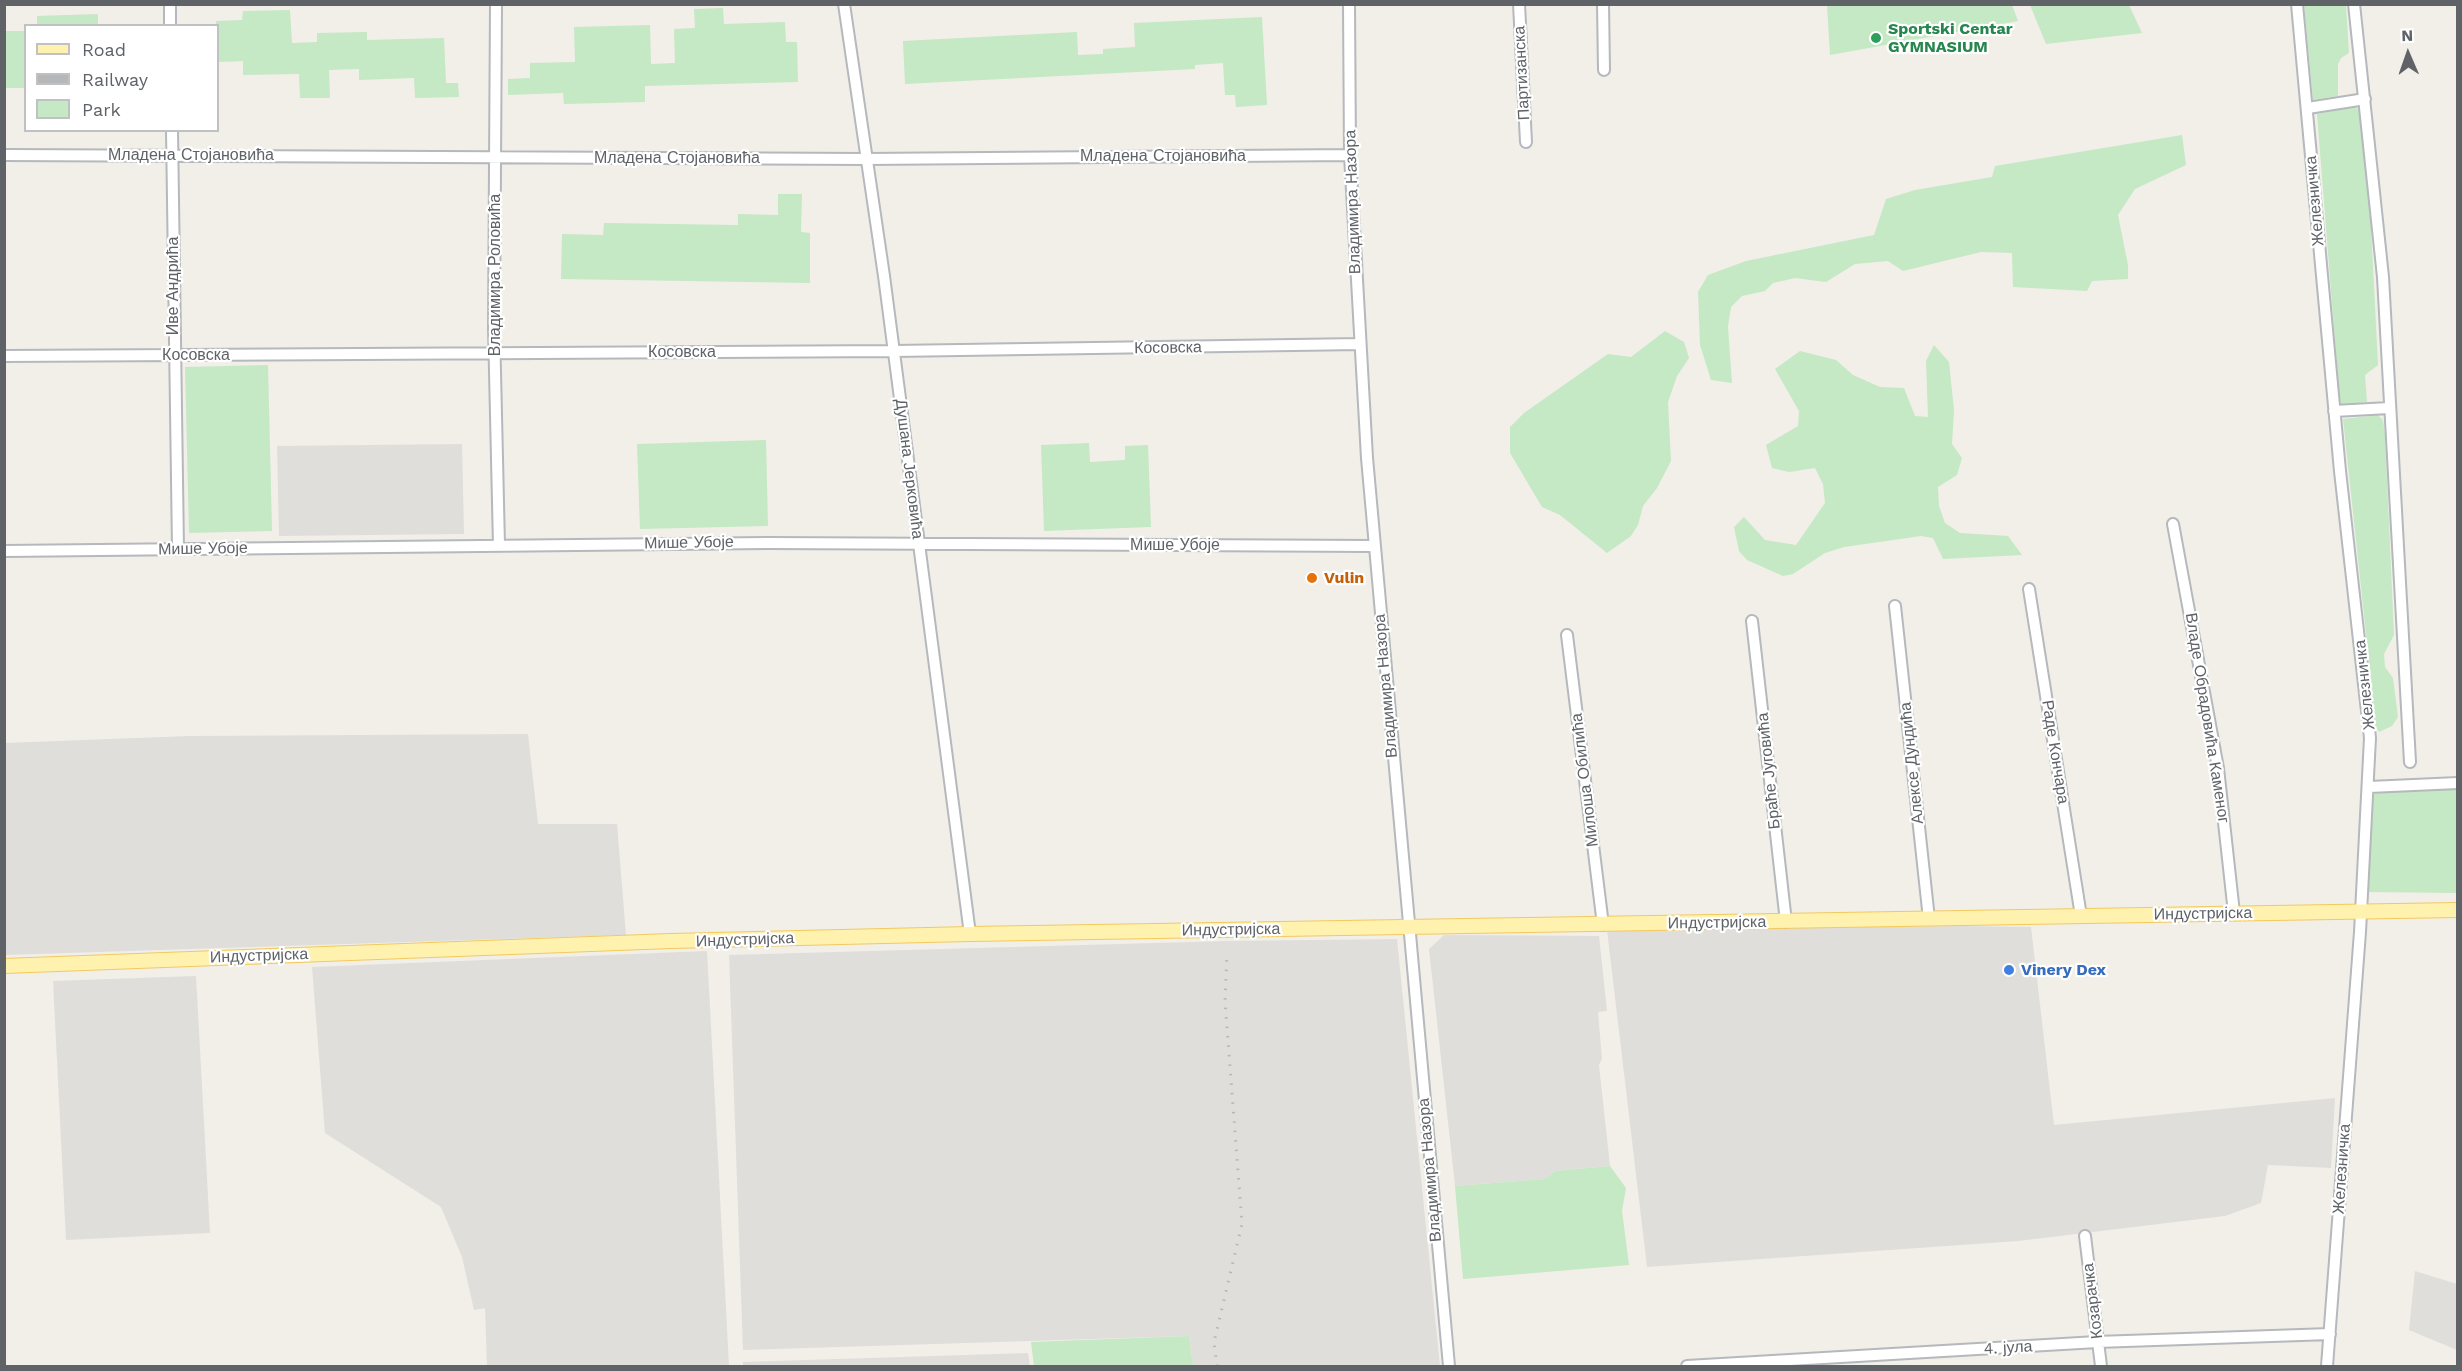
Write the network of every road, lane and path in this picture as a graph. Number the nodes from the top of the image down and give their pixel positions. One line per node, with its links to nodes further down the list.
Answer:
1 (170, 4): 9 (street)
2 (496, 4): 18 (street, Владимира Роловића)
3 (844, 4): 19 (street, Душана Јерковића)
4 (1349, 4): 17 (street, Владимира Назора)
5 (1519, 4): 14 (street, Партизанска)
6 (1603, 4): 10 (street)
7 (2297, 4): 12 (street, Железничка)
8 (2354, 4): 11 (street)
9 (170, 24)
10 (1604, 70)
11 (2365, 99): 12 (street); 25 (street)
12 (2308, 108): 26 (street, Железничка)
13 (172, 132): 16 (street, Иве Андрића)
14 (1526, 142)
15 (4, 154): 16 (street, Младена Стојановића)
16 (172, 155): 18 (street, Младена Стојановића); 23 (street, Иве Андрића)
17 (1350, 155): 19 (street, Младена Стојановића); 20 (street, Владимира Назора)
18 (496, 157): 19 (street, Младена Стојановића); 22 (street, Владимира Роловића)
19 (867, 159): 21 (street, Душана Јерковића)
20 (1360, 344): 21 (street, Косовска); 30 (street, Владимира Назора)
21 (894, 351): 22 (street, Косовска); 28 (street, Душана Јерковића)
22 (495, 353): 23 (street, Косовска); 29 (street, Владимира Роловића)
23 (173, 355): 24 (street, Косовска); 31 (street, Иве Андрића)
24 (4, 356)
25 (2389, 408): 26 (street); 37 (street)
26 (2334, 411): 39 (street, Железничка)
27 (2173, 524): 42 (street, Владе Обрадовића Каменог)
28 (918, 543): 29 (street, Мише Убоје); 30 (street, Мише Убоје); 48 (street, Душана Јерковића)
29 (499, 546): 31 (street, Мише Убоје)
30 (1374, 546): 47 (street, Владимира Назора)
31 (178, 549): 32 (street, Мише Убоје)
32 (4, 551)
33 (2029, 589): 43 (street, Раде Кончара)
34 (1895, 606): 44 (street, Алексе Дундића)
35 (1752, 621): 45 (street, Браће Југовића)
36 (1567, 635): 46 (street, Милоша Обилића)
37 (2410, 762)
38 (2457, 783): 39 (street)
39 (2369, 787): 41 (street, Железничка)
40 (2457, 910): 41 (main road, Индустријска)
41 (2361, 911): 42 (main road, Индустријска); 51 (street, Железничка)
42 (2234, 913): 43 (main road, Индустријска)
43 (2080, 916): 44 (main road, Индустријска)
44 (1929, 919): 45 (main road, Индустријска)
45 (1786, 922): 46 (main road, Индустријска)
46 (1603, 925): 47 (main road, Индустријска)
47 (1407, 928): 48 (main road, Индустријска); 54 (street, Владимира Назора)
48 (970, 934): 49 (main road, Индустријска)
49 (4, 966)
50 (2085, 1236): 52 (street, Козарачка)
51 (2330, 1334): 52 (street, 4. јула); 57 (street, Железничка)
52 (2097, 1342): 53 (street, 4. јула); 56 (street, Козарачка)
53 (1796, 1363): 55 (street, 4. јула)
54 (1449, 1366)
55 (1687, 1366)
56 (2101, 1366)
57 (2327, 1366)

